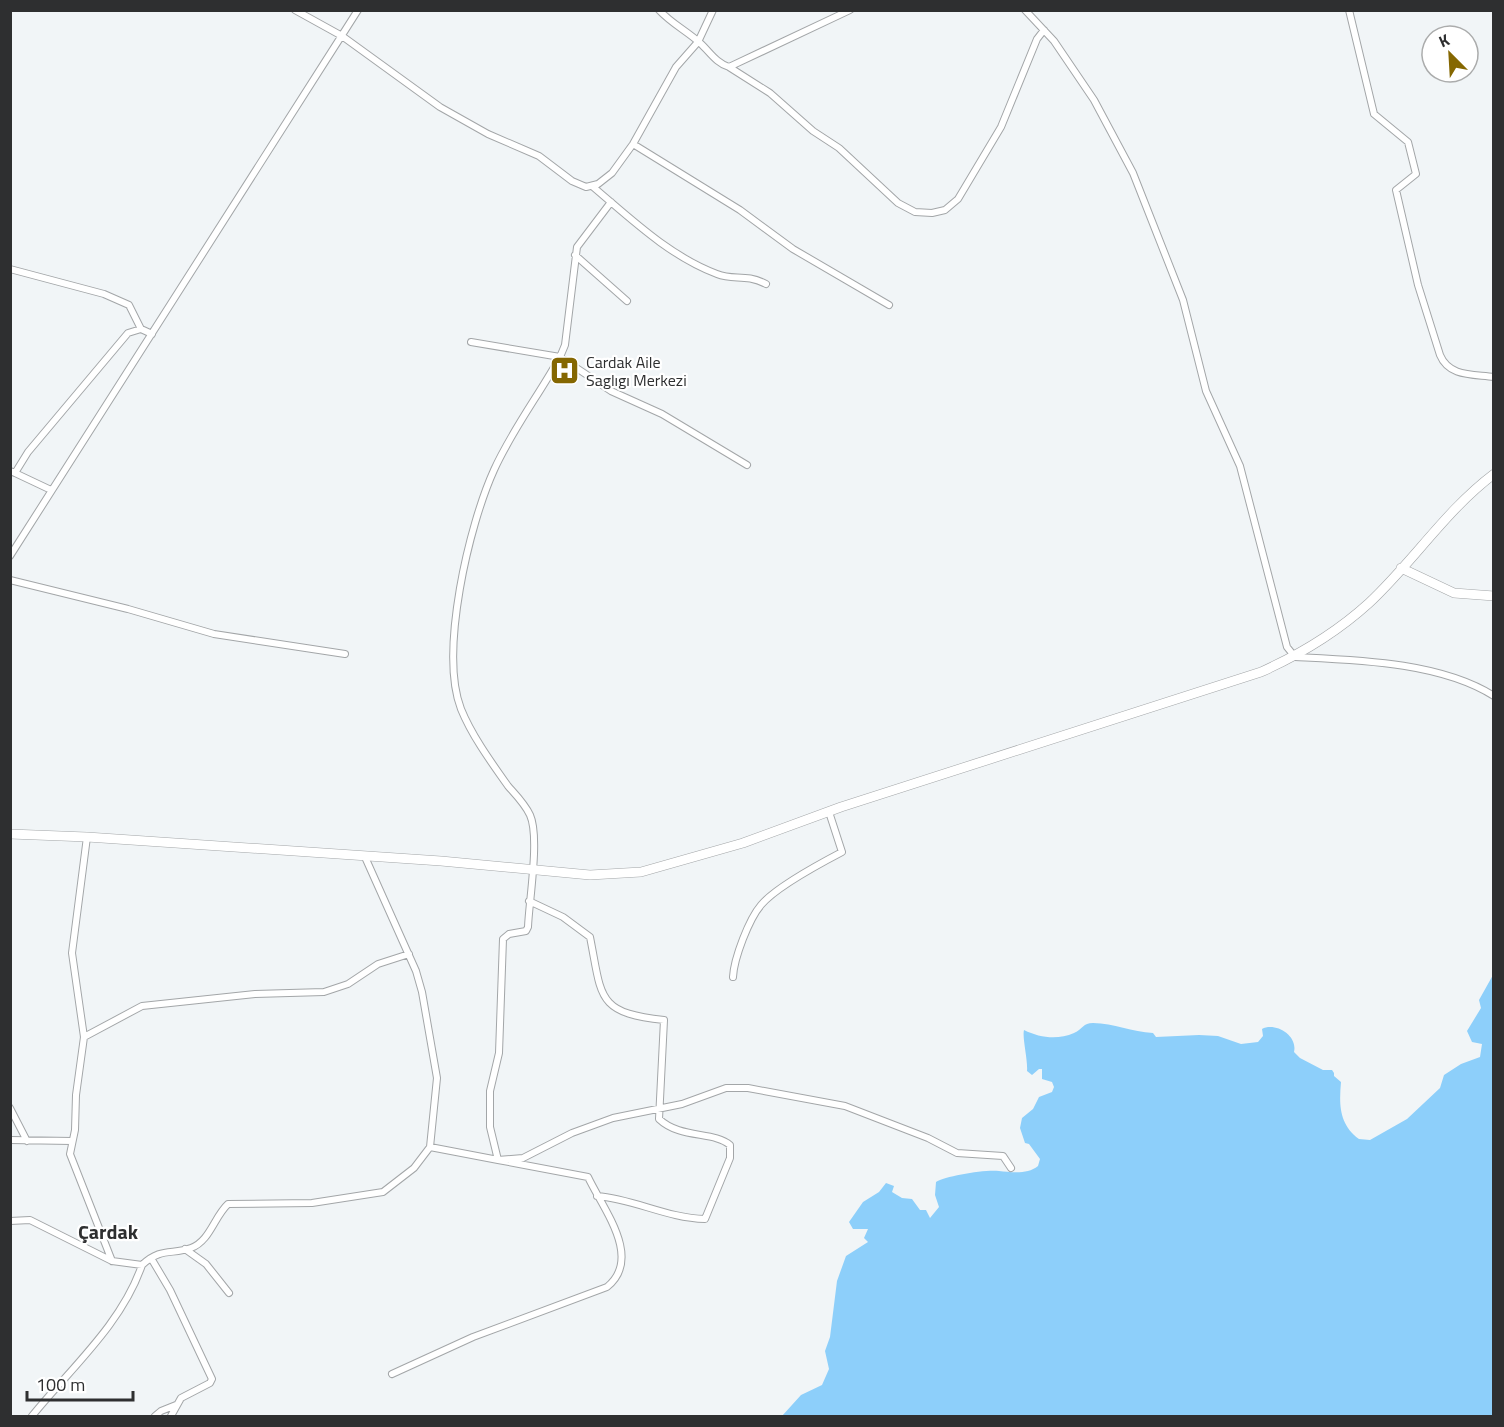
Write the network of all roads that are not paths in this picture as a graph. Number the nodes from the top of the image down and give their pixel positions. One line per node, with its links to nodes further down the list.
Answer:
1 (295, 10): 9 (street)
2 (358, 10): 9 (street)
3 (659, 10): 10 (street)
4 (713, 10): 10 (street)
5 (850, 10): 11 (street)
6 (1025, 10): 8 (street)
7 (1349, 10): 24 (street)
8 (1044, 30): 11 (street); 34 (street)
9 (342, 36): 13 (street); 21 (street)
10 (698, 42): 11 (street); 12 (street)
11 (729, 67)
12 (633, 144): 13 (street); 19 (street)
13 (592, 186): 14 (street)
14 (611, 202): 15 (street); 17 (street)
15 (575, 255): 18 (street); 23 (street)
16 (10, 269): 20 (street)
17 (766, 284)
18 (627, 301)
19 (889, 305)
20 (141, 329): 21 (street); 26 (street)
21 (152, 334): 28 (street)
22 (471, 342): 23 (street)
23 (560, 357): 25 (street); 40 (street)
24 (1494, 377)
25 (747, 465)
26 (13, 472): 28 (street)
27 (1494, 474): 30 (main road)
28 (51, 490): 29 (street)
29 (10, 556)
30 (1401, 568): 32 (main road); 34 (main road)
31 (10, 580): 33 (street)
32 (1494, 596)
33 (345, 654)
34 (1295, 657): 35 (street); 36 (main road)
35 (1494, 696)
36 (829, 812): 40 (main road); 43 (street)
37 (10, 834): 38 (main road)
38 (87, 837): 39 (main road); 44 (street)
39 (364, 857): 40 (main road); 42 (street)
40 (531, 869): 41 (street)
41 (529, 901): 46 (street); 51 (street)
42 (409, 954): 44 (street); 50 (street)
43 (733, 977)
44 (84, 1037): 49 (street)
45 (10, 1108): 48 (street)
46 (657, 1108): 51 (street); 52 (street); 53 (street)
47 (10, 1140): 48 (street)
48 (27, 1141): 49 (street)
49 (72, 1141): 57 (street)
50 (430, 1147): 51 (street); 55 (street)
51 (498, 1160): 53 (street)
52 (1011, 1168)
53 (597, 1197): 60 (street)
54 (10, 1221): 57 (street)
55 (185, 1249): 56 (street); 59 (street)
56 (151, 1258): 58 (street); 61 (street)
57 (112, 1261): 58 (street)
58 (142, 1265): 62 (street)
59 (229, 1293)
60 (393, 1374)
61 (176, 1405): 63 (street); 64 (street)
62 (32, 1416)
63 (155, 1416)
64 (171, 1416)

